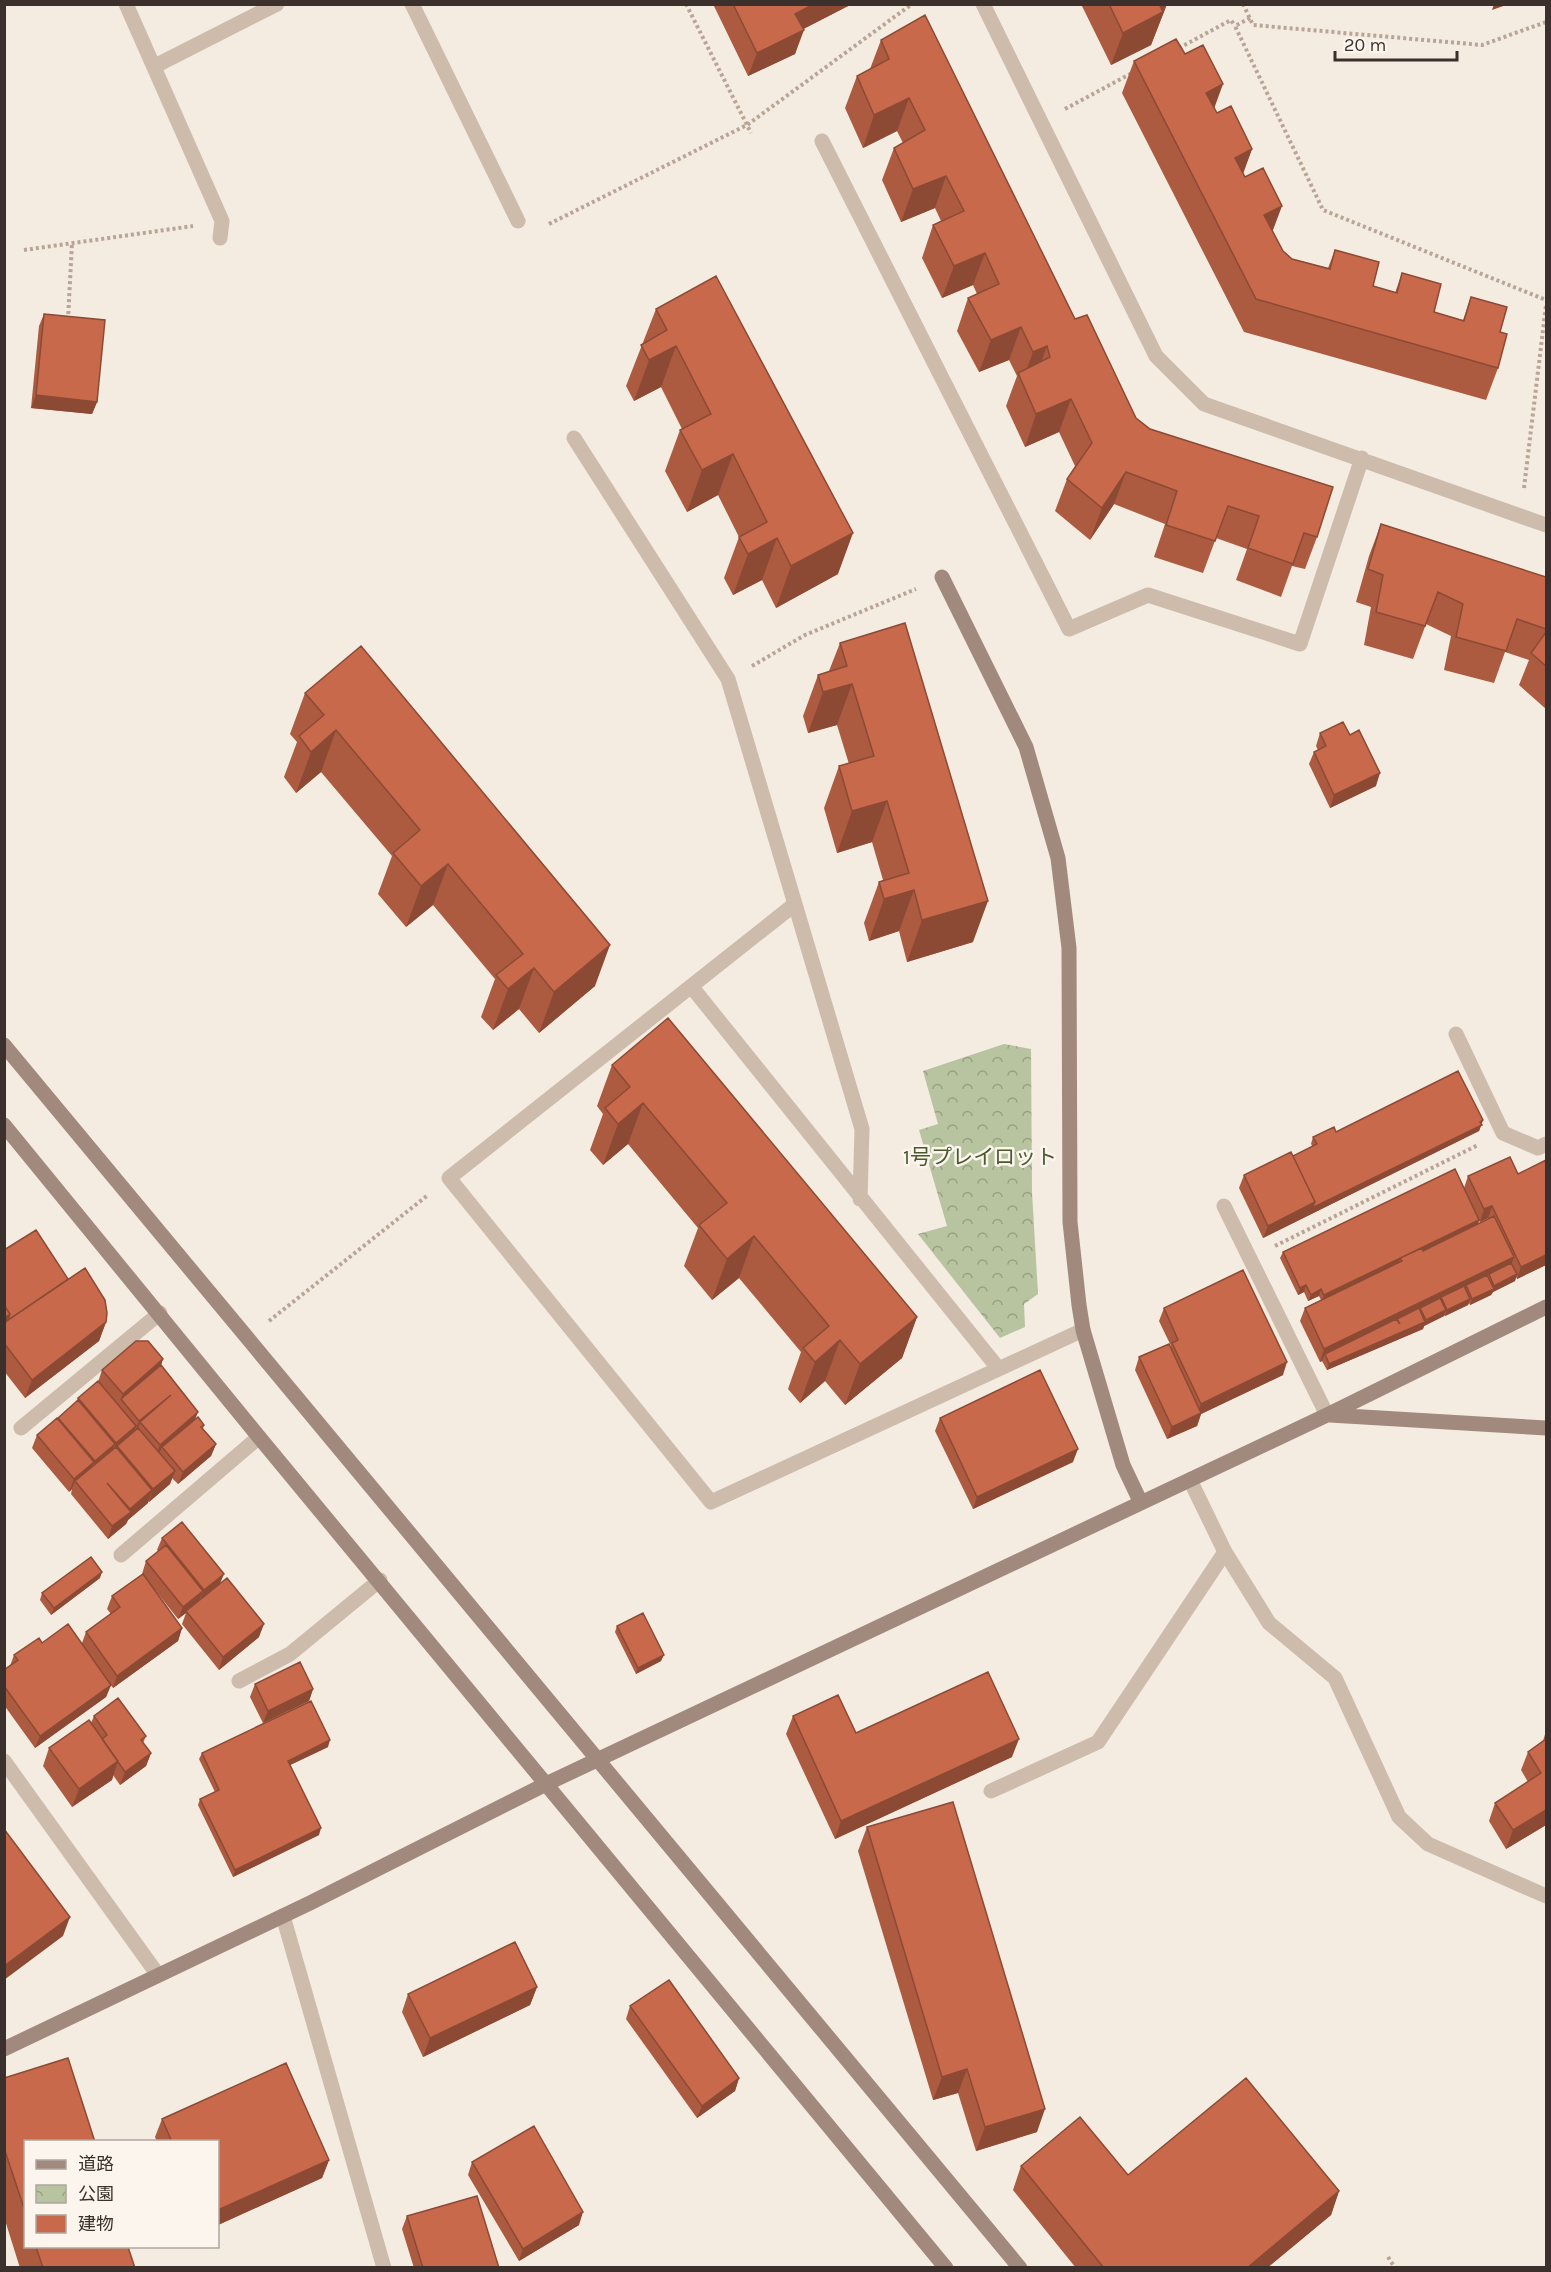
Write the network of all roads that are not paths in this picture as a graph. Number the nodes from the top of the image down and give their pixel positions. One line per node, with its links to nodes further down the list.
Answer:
1 (126, 4): 5 (street)
2 (277, 4): 5 (street)
3 (412, 4): 7 (street)
4 (982, 4): 10 (street)
5 (155, 66): 8 (street)
6 (822, 141): 10 (street)
7 (518, 221)
8 (220, 238)
9 (574, 438): 13 (street)
10 (1362, 458): 11 (street)
11 (1546, 525)
12 (942, 577): 23 (street)
13 (795, 904): 14 (street); 19 (street)
14 (691, 986): 19 (street); 24 (street)
15 (1456, 1034): 18 (street)
16 (4, 1045): 35 (street)
17 (4, 1125): 22 (street)
18 (1546, 1144)
19 (860, 1199): 24 (street)
20 (1224, 1206): 25 (street)
21 (1546, 1307): 25 (street)
22 (159, 1313): 26 (street); 28 (street)
23 (1083, 1330): 24 (street); 30 (street)
24 (998, 1368)
25 (1327, 1415): 27 (street); 29 (street)
26 (21, 1428)
27 (1546, 1428)
28 (259, 1437): 32 (street); 33 (street)
29 (1190, 1480): 30 (street); 31 (street)
30 (1141, 1503): 35 (street)
31 (1225, 1552): 38 (street); 39 (street)
32 (121, 1555)
33 (380, 1580): 34 (street); 37 (street)
34 (239, 1681)
35 (599, 1760): 37 (street); 45 (street)
36 (4, 1761): 41 (street)
37 (546, 1784): 40 (street); 44 (street)
38 (991, 1791)
39 (1546, 1896)
40 (282, 1916): 41 (street); 43 (street)
41 (158, 1975): 42 (street)
42 (4, 2049)
43 (384, 2268)
44 (946, 2268)
45 (1020, 2268)

